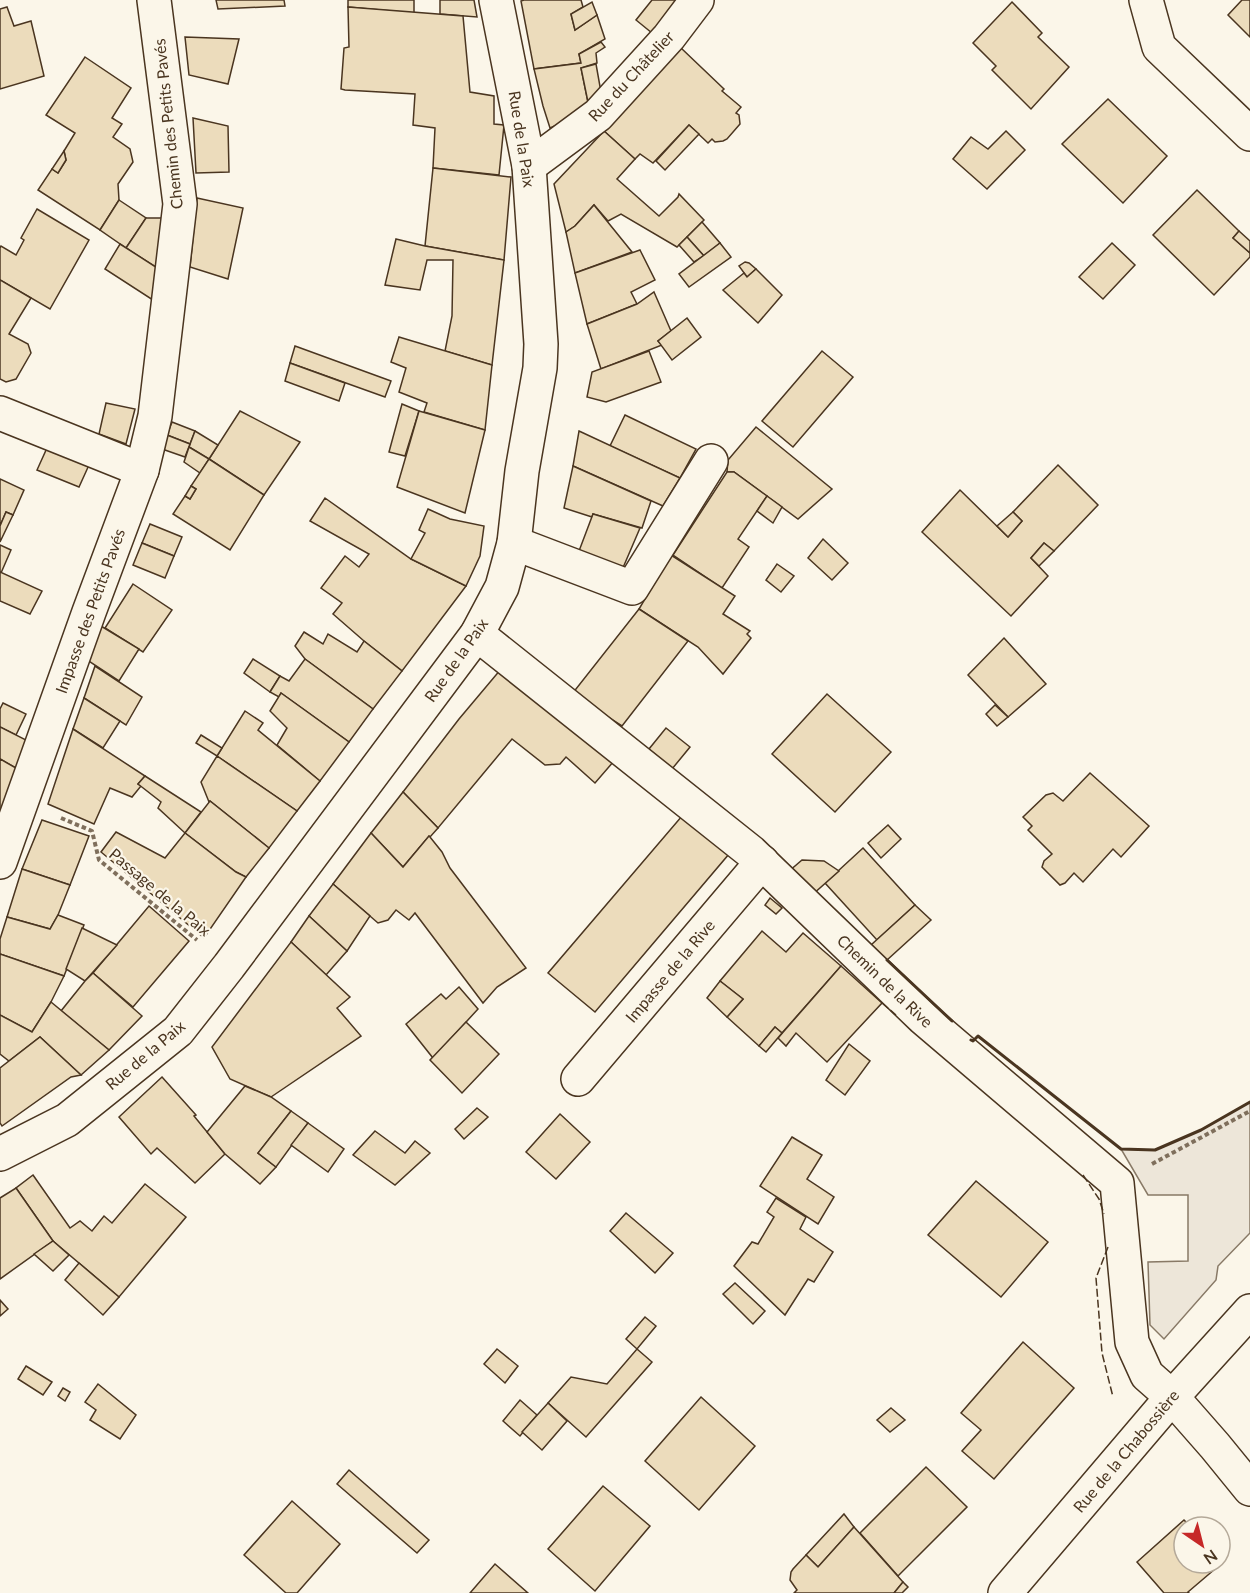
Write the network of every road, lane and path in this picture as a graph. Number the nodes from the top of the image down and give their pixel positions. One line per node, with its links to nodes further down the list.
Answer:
1 (154, 0): 7 (street, Chemin des Petits Pavés)
2 (496, 0): 6 (street, Rue de la Paix)
3 (697, 0): 6 (street, Rue du Châtelier)
4 (1146, 0): 5 (street)
5 (1250, 134)
6 (529, 166): 11 (street, Rue de la Paix)
7 (162, 355): 10 (street, Impasse des Petits Pavés)
8 (0, 413): 10 (street)
9 (711, 461): 11 (street)
10 (142, 470): 13 (street, Impasse des Petits Pavés)
11 (514, 543): 12 (street, Rue de la Paix)
12 (477, 634): 15 (street, Chemin de la Rive); 16 (street, Rue de la Paix)
13 (22, 801): 14 (street, Impasse des Petits Pavés); 16 (path, Passage de la Paix)
14 (0, 862)
15 (762, 862): 17 (street, Impasse de la Rive); 20 (street, Chemin de la Rive)
16 (229, 966): 19 (street, Rue de la Paix)
17 (578, 1079)
18 (1250, 1111): 20 (path)
19 (0, 1154)
20 (1117, 1183): 22 (street)
21 (1250, 1311): 22 (street, Rue de la Chabossière)
22 (1172, 1396): 23 (street); 24 (street, Rue de la Chabossière)
23 (1250, 1489)
24 (1005, 1593)

